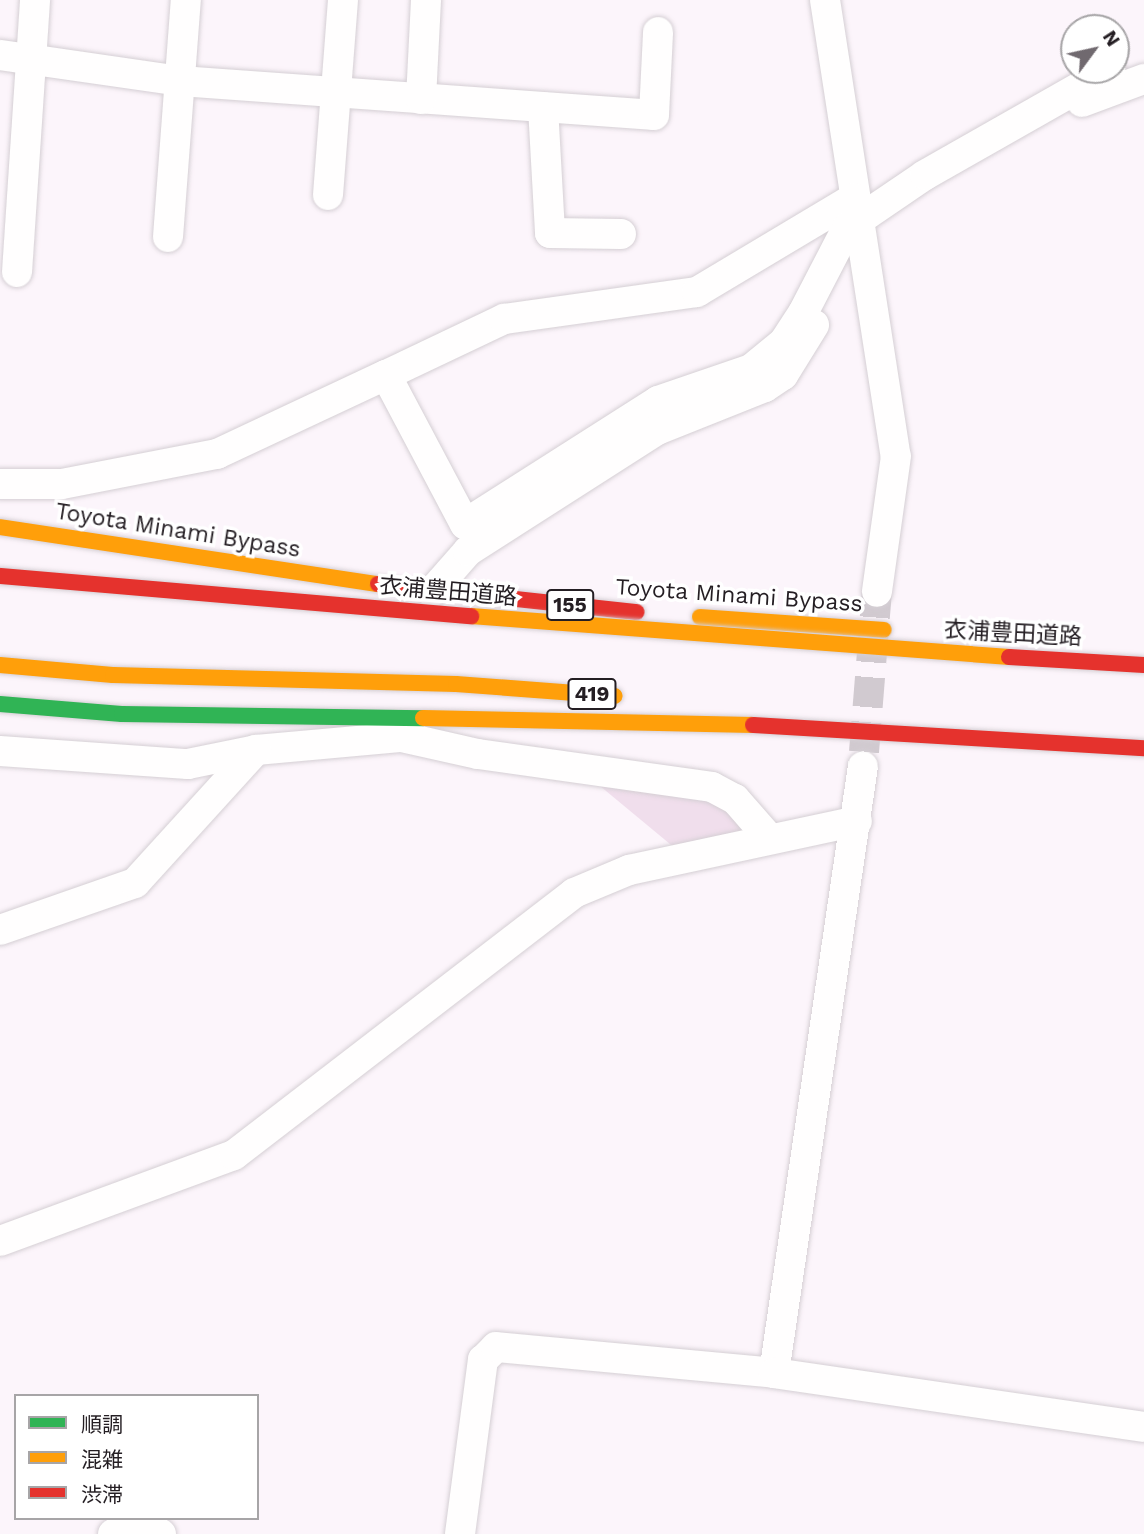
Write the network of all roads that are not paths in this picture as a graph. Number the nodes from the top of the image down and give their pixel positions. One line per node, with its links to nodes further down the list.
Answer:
1 (35, 0): 8 (street)
2 (186, 0): 10 (street)
3 (343, 0): 12 (street)
4 (426, 0): 13 (street)
5 (825, 0): 16 (street)
6 (658, 32): 14 (street)
7 (0, 55): 8 (street)
8 (31, 58): 10 (street); 19 (street)
9 (1144, 79): 16 (street)
10 (181, 81): 12 (street); 18 (street)
11 (1085, 84): 16 (street)
12 (336, 93): 13 (street); 15 (street)
13 (421, 99): 14 (street)
14 (543, 107): 17 (street)
15 (328, 195)
16 (858, 218): 20 (street); 20 (street); 26 (street); 27 (street)
17 (621, 234)
18 (168, 237)
19 (18, 272)
20 (386, 375): 21 (street)
21 (0, 484)
22 (0, 527): 26 (highway, Toyota Minami Bypass / 155)
23 (0, 558): 28 (highway, 衣浦豊田道路)
24 (0, 576): 33 (highway, 衣浦豊田道路, bridge)
25 (0, 591): 29 (highway, 衣浦豊田道路 / 419)
26 (432, 592): 28 (highway, Toyota Minami Bypass / 155)
27 (877, 592)
28 (685, 616): 31 (highway, Toyota Minami Bypass / 155)
29 (600, 644)
30 (653, 648): 34 (highway, 衣浦豊田道路)
31 (1144, 648)
32 (0, 665): 35 (highway, 419)
33 (1144, 665)
34 (1144, 680)
35 (635, 698)
36 (0, 704): 38 (highway)
37 (687, 704): 38 (highway)
38 (838, 730): 39 (highway)
39 (1144, 748)
40 (256, 750): 41 (street); 44 (street); 45 (street)
41 (0, 751)
42 (863, 766): 43 (street)
43 (857, 821): 44 (street); 47 (street)
44 (769, 838): 46 (street)
45 (0, 930)
46 (0, 1241)
47 (774, 1373): 48 (street); 51 (street)
48 (1144, 1427)
49 (113, 1534): 50 (street)
50 (161, 1534)
51 (460, 1534)

